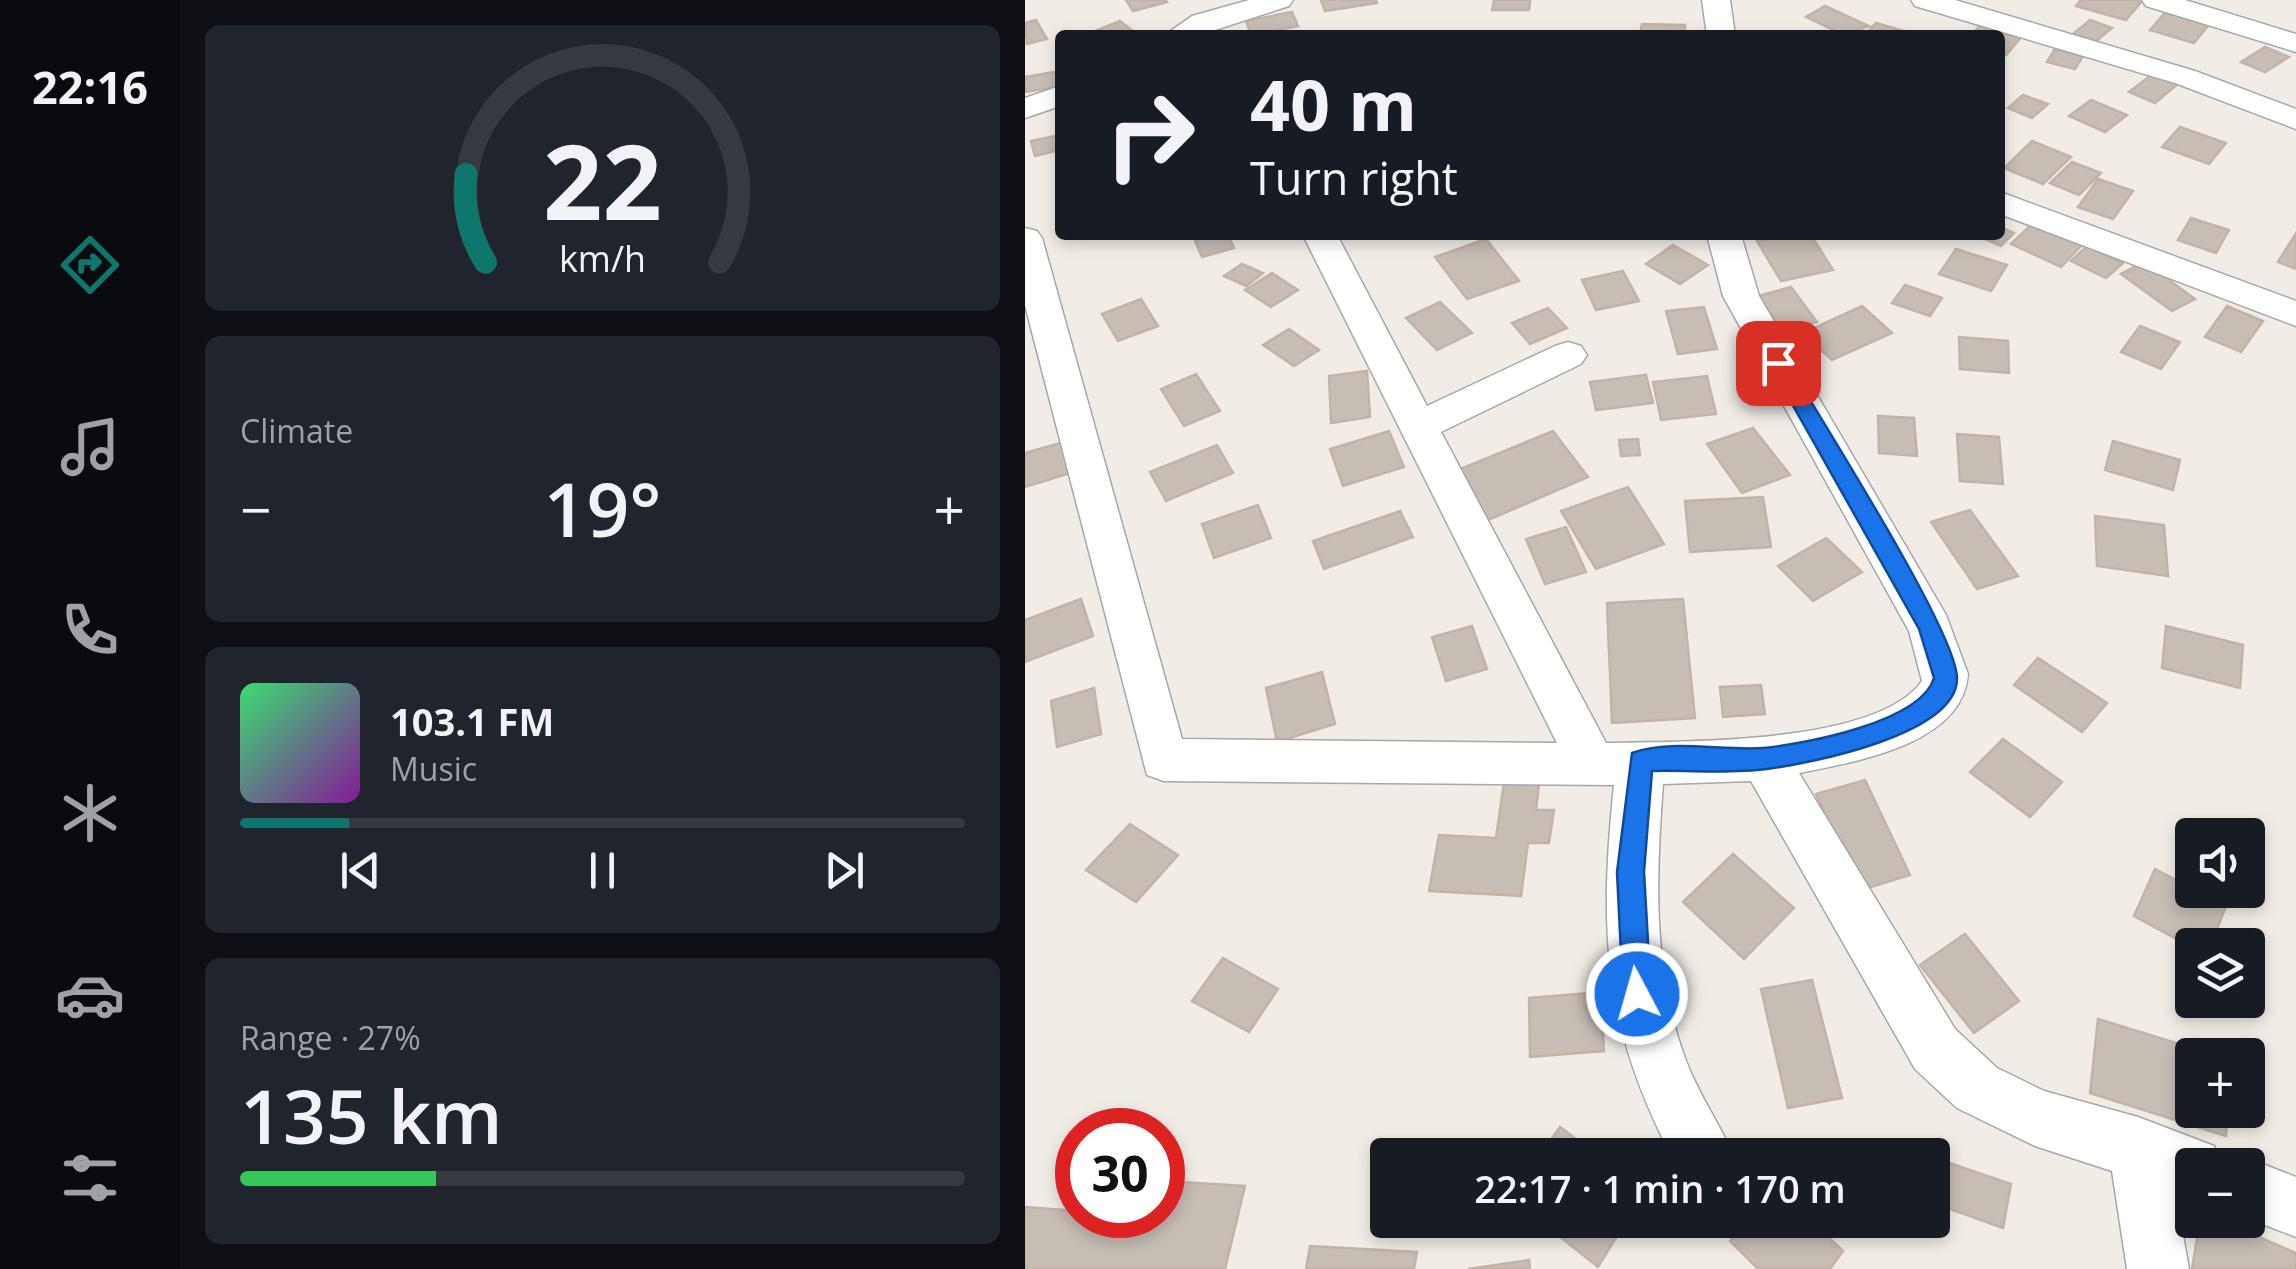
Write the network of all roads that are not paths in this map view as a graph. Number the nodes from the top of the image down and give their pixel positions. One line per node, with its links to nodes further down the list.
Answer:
1 (1279, 0): 5 (street)
2 (1716, 0): 6 (street)
3 (1925, 0): 10 (street)
4 (2156, 0): 7 (street)
5 (1201, 30)
6 (1720, 30)
7 (2296, 44)
8 (1055, 97): 9 (street)
9 (1025, 110)
10 (2296, 120)
11 (2005, 204): 15 (street)
12 (1025, 238): 19 (street)
13 (1323, 240): 17 (street)
14 (1725, 240): 18 (street)
15 (2296, 314)
16 (1568, 355): 17 (street)
17 (1417, 427): 19 (street)
18 (1765, 758): 19 (street); 21 (street)
19 (1616, 762): 20 (street)
20 (1694, 1138)
21 (2165, 1157): 24 (street)
22 (2265, 1195): 23 (street)
23 (2296, 1206)
24 (2158, 1269)

